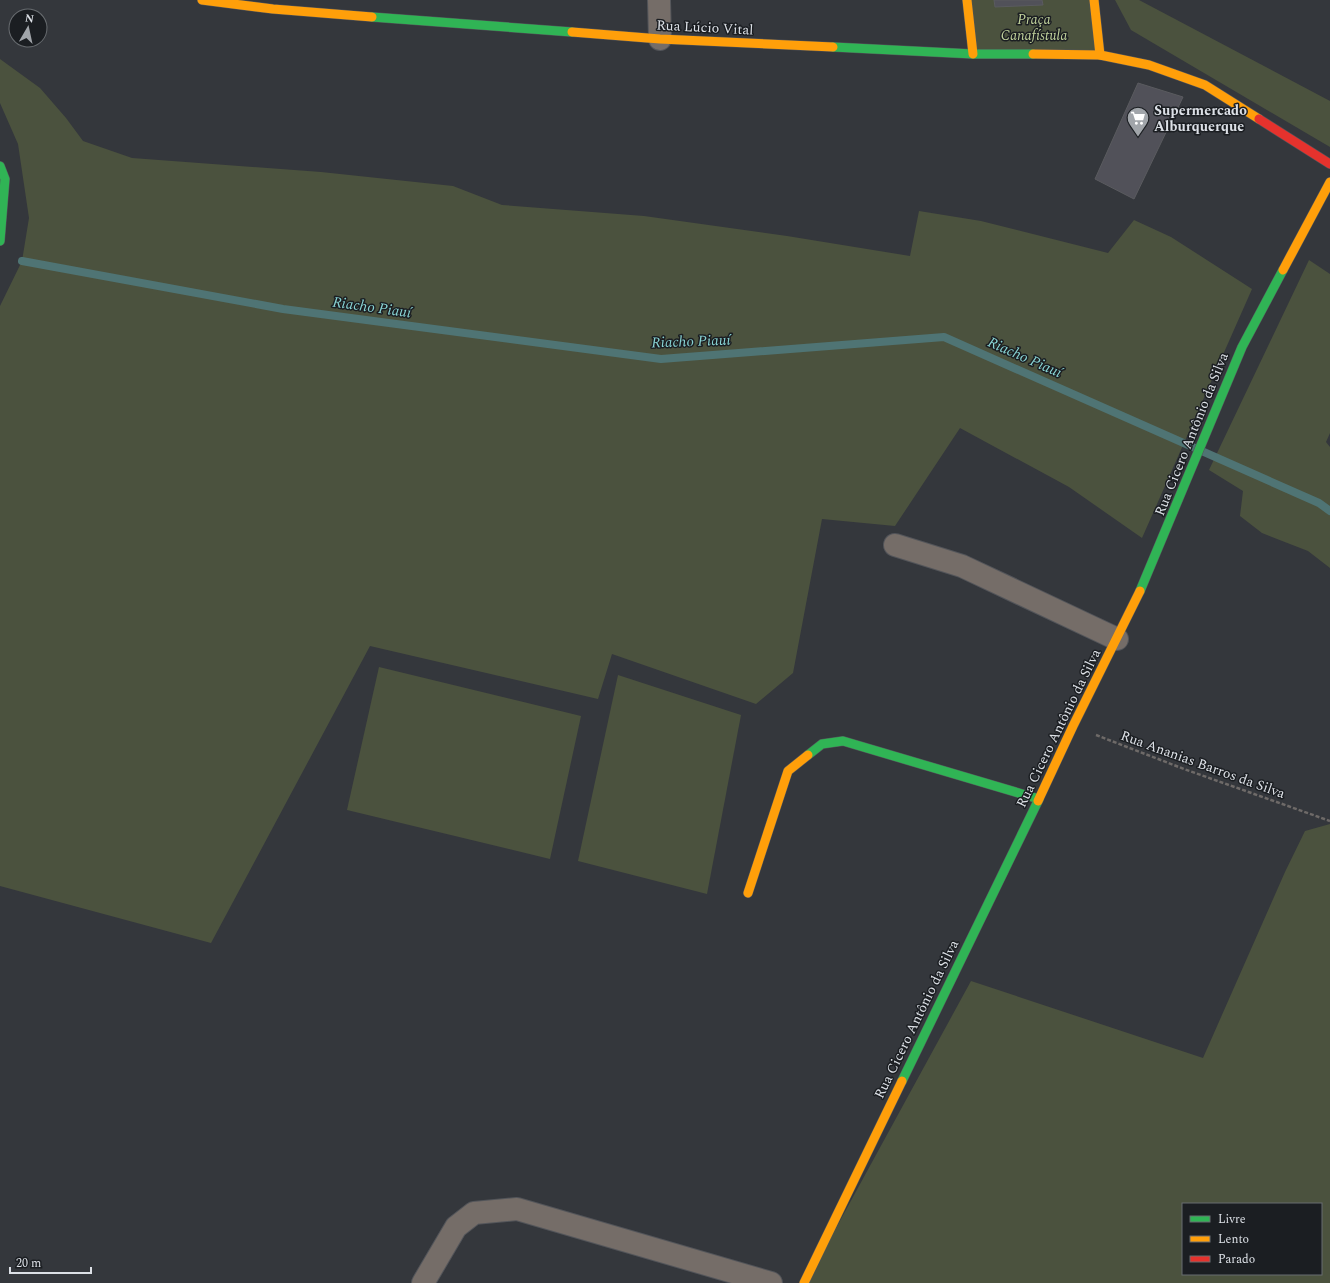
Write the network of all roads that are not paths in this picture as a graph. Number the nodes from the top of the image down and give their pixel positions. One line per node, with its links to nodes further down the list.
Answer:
1 (202, 0): 5 (street, Rua Lúcio Vital)
2 (659, 0): 5 (street)
3 (967, 0): 6 (street)
4 (1094, 0): 7 (street)
5 (660, 39): 6 (street, Rua Lúcio Vital)
6 (973, 54): 7 (street, Rua Lúcio Vital)
7 (1100, 55): 8 (street, Rua Lúcio Vital)
8 (1330, 164)
9 (0, 166): 11 (street)
10 (1330, 182): 13 (street, Rua Cicero Antônio da Silva)
11 (0, 239)
12 (895, 545): 13 (street)
13 (1117, 639): 14 (street, Rua Cicero Antônio da Silva)
14 (1039, 800): 15 (street); 18 (street, Rua Cicero Antônio da Silva)
15 (748, 893)
16 (423, 1283): 17 (street)
17 (771, 1283)
18 (804, 1283)

